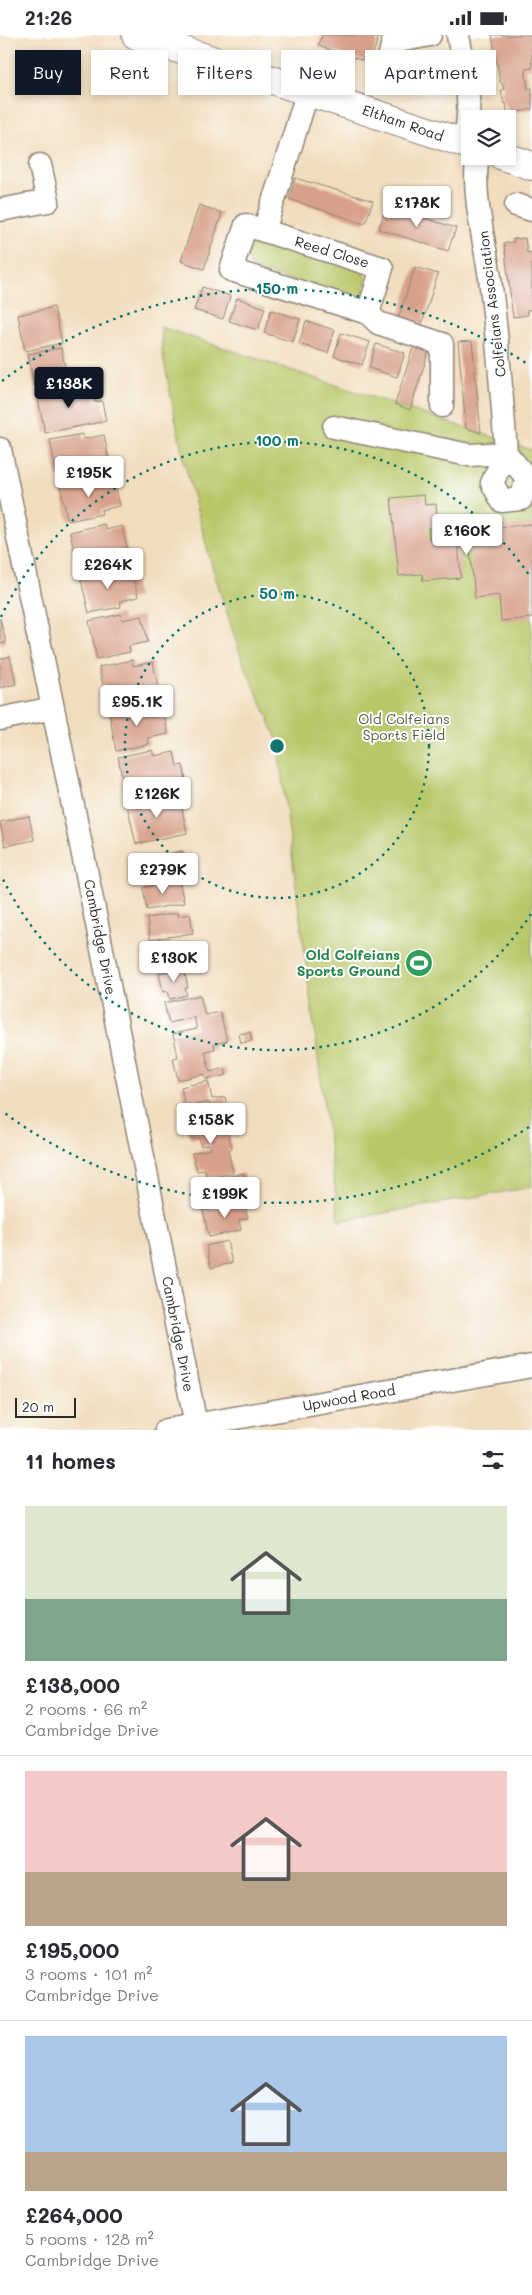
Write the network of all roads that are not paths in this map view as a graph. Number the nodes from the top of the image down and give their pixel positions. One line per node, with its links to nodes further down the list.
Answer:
1 (136, 35): 5 (highway, Eltham Road)
2 (430, 35): 4 (street)
3 (458, 35): 8 (street, Colfeians Association)
4 (391, 50)
5 (281, 82)
6 (307, 95): 15 (street)
7 (319, 95): 9 (highway, Eltham Road)
8 (470, 110)
9 (461, 145)
10 (516, 160): 13 (highway)
11 (40, 165): 14 (street)
12 (475, 165): 18 (street, Colfeians Association)
13 (532, 166)
14 (0, 210)
15 (264, 231): 16 (street, Reed Close); 16 (street, Reed Close)
16 (368, 313): 17 (street)
17 (442, 406)
18 (334, 427)
19 (0, 449): 20 (street, Cambridge Drive)
20 (53, 707): 21 (street); 23 (street, Cambridge Drive)
21 (0, 719)
22 (532, 1366): 23 (street, Upwood Road)
23 (196, 1425): 24 (street, Upwood Road)
24 (166, 1430)

